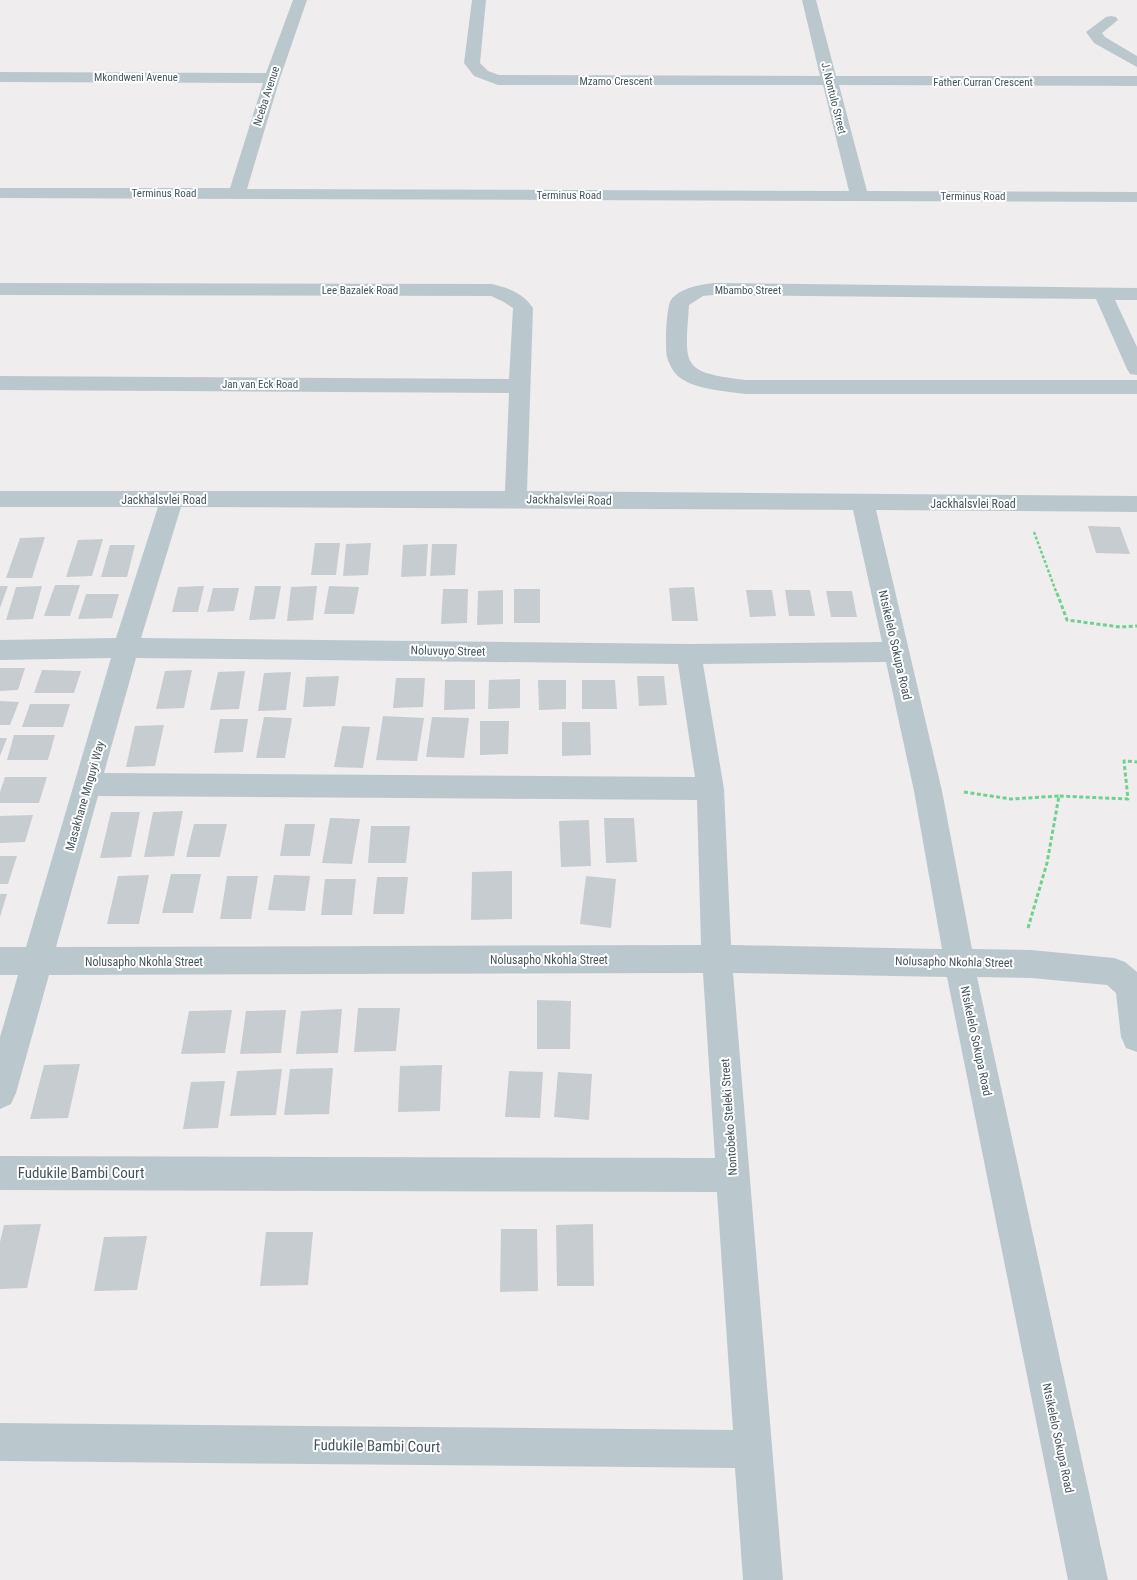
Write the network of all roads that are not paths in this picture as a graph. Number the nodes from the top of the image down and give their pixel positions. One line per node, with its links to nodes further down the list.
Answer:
1 (300, 0): 7 (street, Nceba Avenue)
2 (479, 0): 8 (street, Mzamo Crescent)
3 (809, 0): 8 (street, J. Nontulo Street)
4 (1110, 20): 5 (street)
5 (1137, 62)
6 (0, 77): 7 (street, Mkondweni Avenue)
7 (272, 78): 11 (street, Nceba Avenue)
8 (830, 81): 9 (street, Father Curran Crescent); 12 (street, J. Nontulo Street)
9 (1137, 81)
10 (0, 193): 11 (street, Terminus Road)
11 (237, 193): 12 (street, Terminus Road)
12 (859, 196): 13 (street, Terminus Road)
13 (1137, 197)
14 (0, 289): 19 (street, Lee Bazalek Road)
15 (1103, 294): 16 (street, Mbambo Street); 17 (street); 20 (street, Mbambo Street)
16 (1137, 294)
17 (1137, 369)
18 (0, 383): 19 (street, Jan van Eck Road)
19 (519, 386): 22 (street, Lee Bazalek Road)
20 (1137, 387)
21 (0, 499): 23 (street, Jackhalsvlei Road)
22 (516, 499): 23 (street, Jackhalsvlei Road); 24 (street, Jackhalsvlei Road)
23 (172, 500): 26 (street, Masakhane Mnguyi Way)
24 (863, 503): 25 (street, Jackhalsvlei Road); 28 (street, Ntsikelelo Sokupa Road)
25 (1137, 504)
26 (126, 648): 27 (street, Noluvuyo Street); 29 (street, Noluvuyo Street); 30 (street, Masakhane Mnguyi Way)
27 (0, 650)
28 (896, 652): 29 (street, Noluvuyo Street); 35 (street, Ntsikelelo Sokupa Road)
29 (689, 654): 31 (street, Nontobeko Steleki Street)
30 (88, 784): 31 (street); 34 (street, Masakhane Mnguyi Way)
31 (710, 789): 32 (street, Nontobeko Steleki Street)
32 (717, 959): 34 (street, Nolusapho Nkohla Street); 35 (street, Nolusapho Nkohla Street); 39 (street, Nontobeko Steleki Street)
33 (0, 961): 34 (street, Nolusapho Nkohla Street)
34 (38, 962): 37 (street, Masakhane Mnguyi Way)
35 (960, 962): 36 (street, Nolusapho Nkohla Street); 43 (street, Ntsikelelo Sokupa Road)
36 (1137, 1037)
37 (0, 1093)
38 (0, 1173): 39 (street, Fudukile Bambi Court)
39 (733, 1175): 41 (street, Nontobeko Steleki Street)
40 (0, 1442): 41 (street, Fudukile Bambi Court)
41 (753, 1449): 42 (street, Nontobeko Steleki Street)
42 (763, 1580)
43 (1088, 1580)

